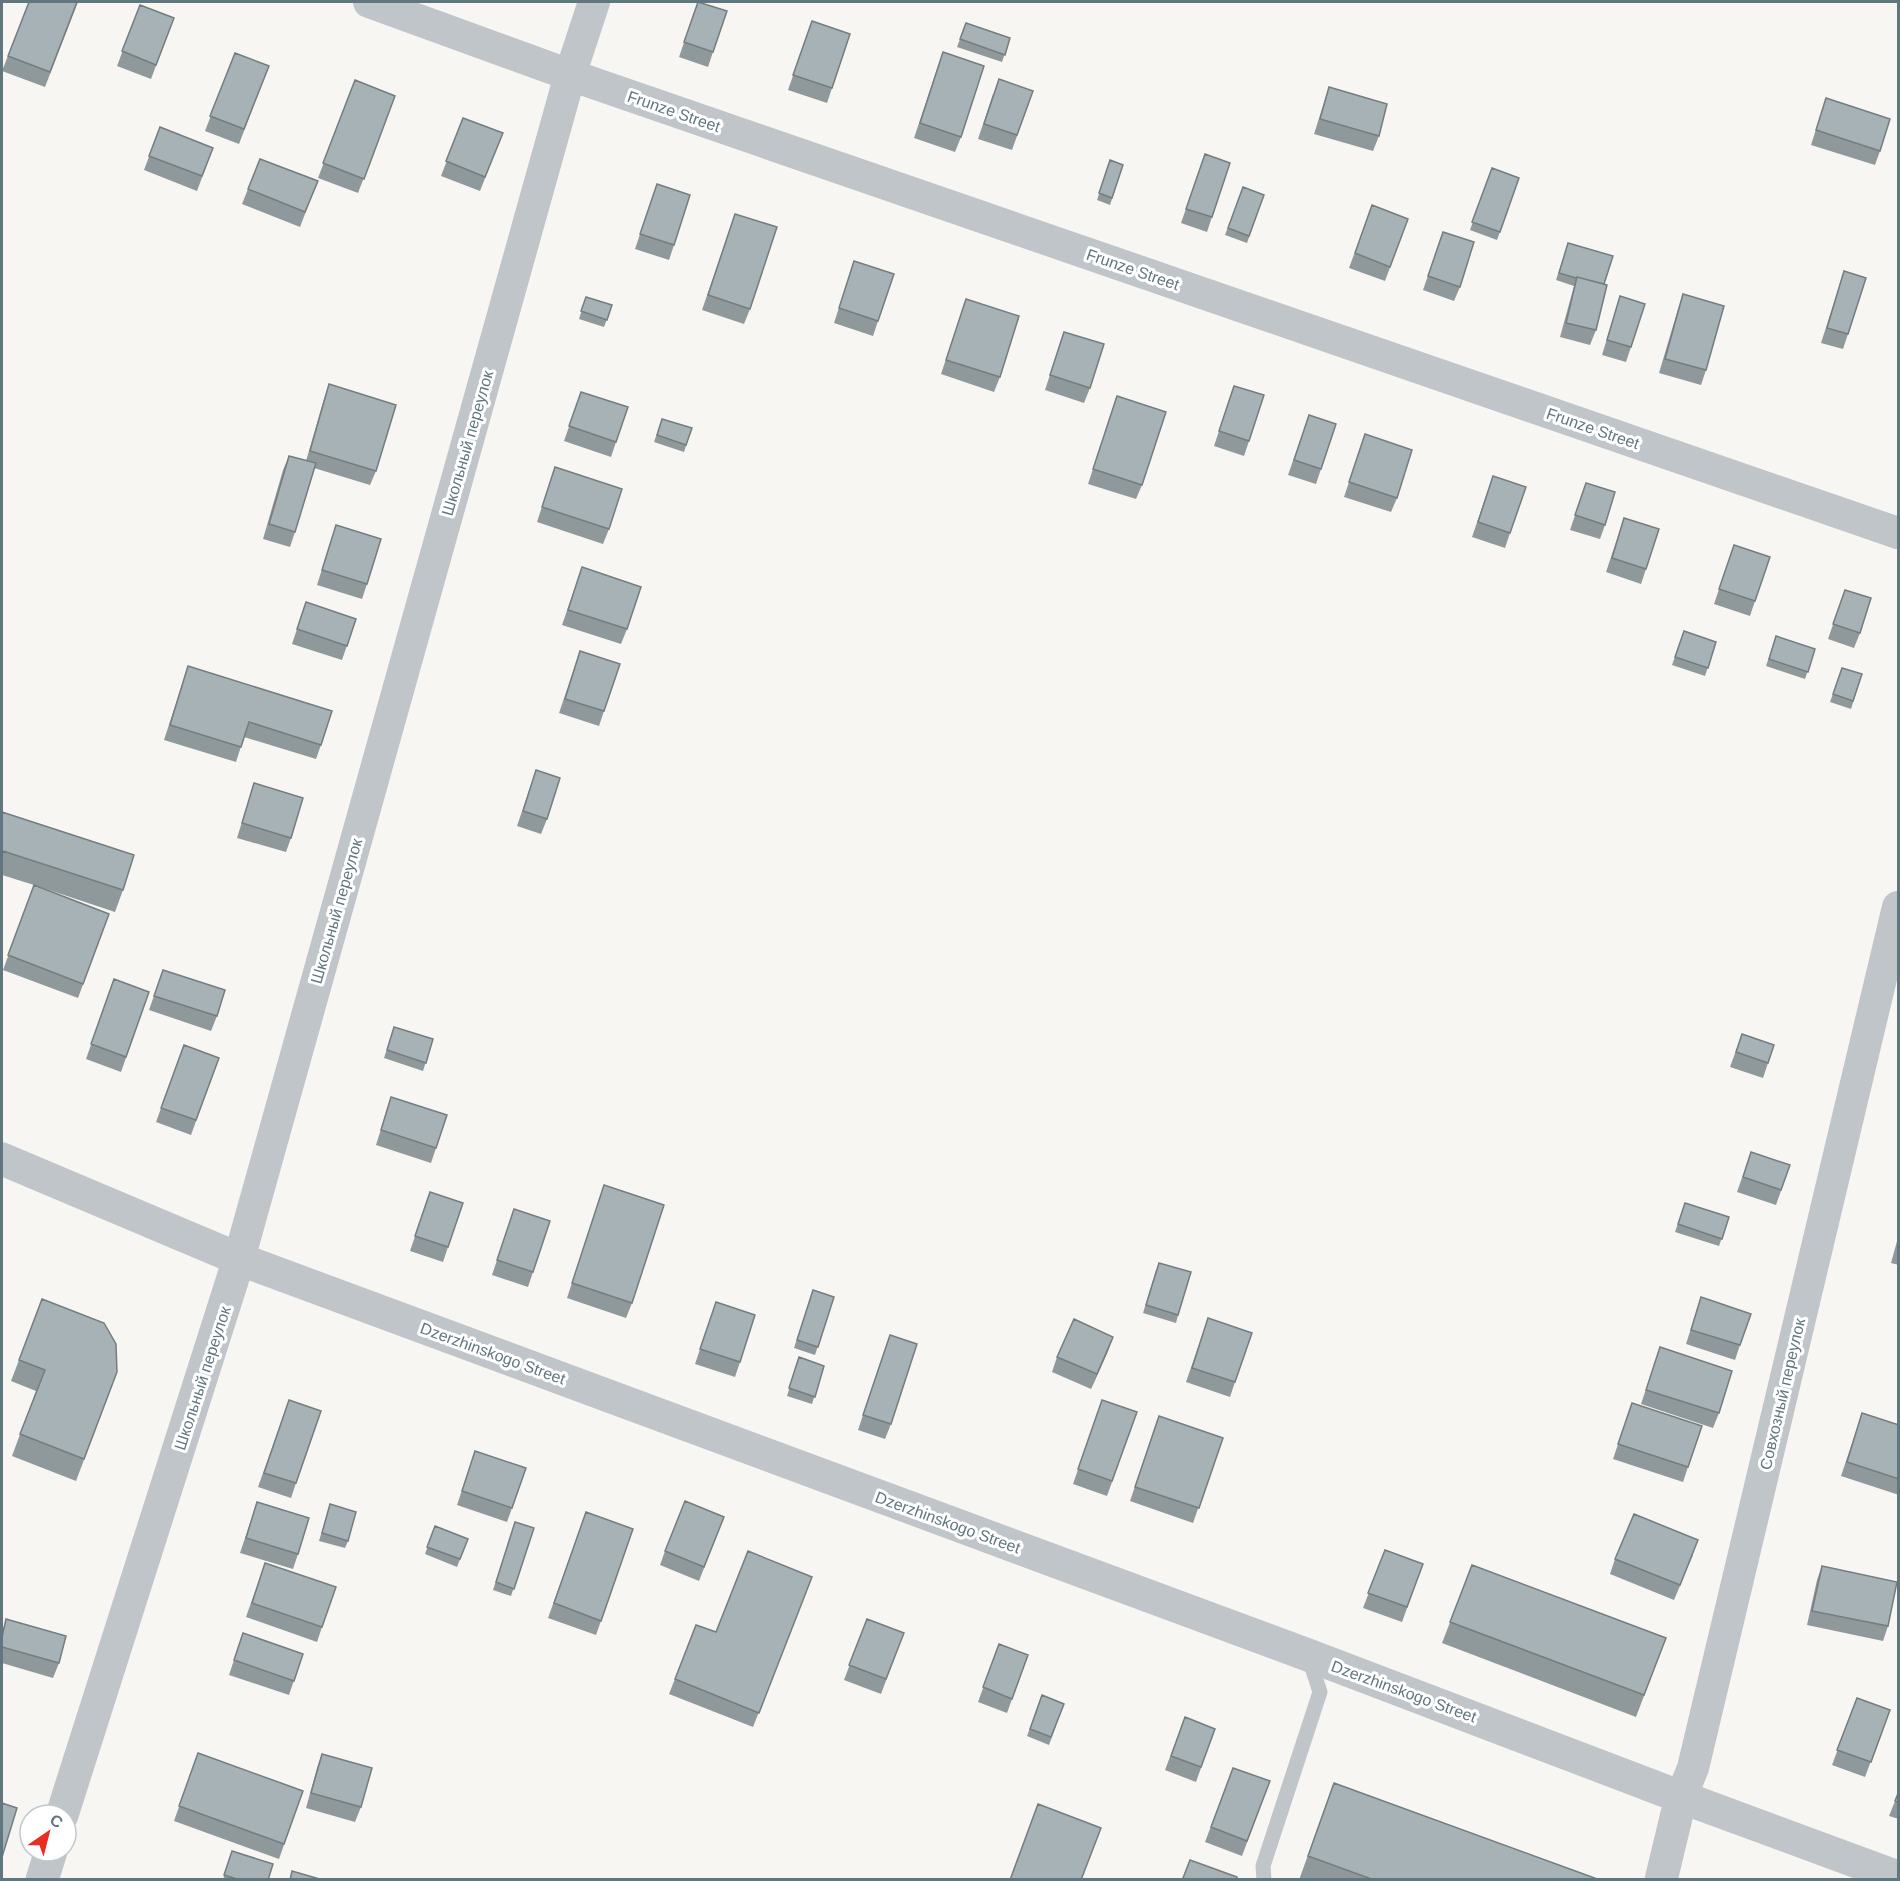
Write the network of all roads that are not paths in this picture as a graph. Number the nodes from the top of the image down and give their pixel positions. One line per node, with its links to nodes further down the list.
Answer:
1 (369, 2): 3 (street, Frunze Street)
2 (594, 2): 3 (street, Школьный переулок)
3 (570, 75): 4 (street, Frunze Street); 7 (street, Школьный переулок)
4 (1899, 533)
5 (1899, 907): 9 (street, Совхозный переулок)
6 (2, 1158): 7 (street, Dzerzhinskogo Street)
7 (239, 1259): 8 (street, Dzerzhinskogo Street); 10 (street, Школьный переулок)
8 (1308, 1655): 9 (street, Dzerzhinskogo Street); 14 (lane)
9 (1681, 1797): 12 (street, Dzerzhinskogo Street); 15 (street, Совхозный переулок)
10 (66, 1803)
11 (47, 1863): 13 (street)
12 (1899, 1877)
13 (42, 1880)
14 (1264, 1880)
15 (1661, 1880)

